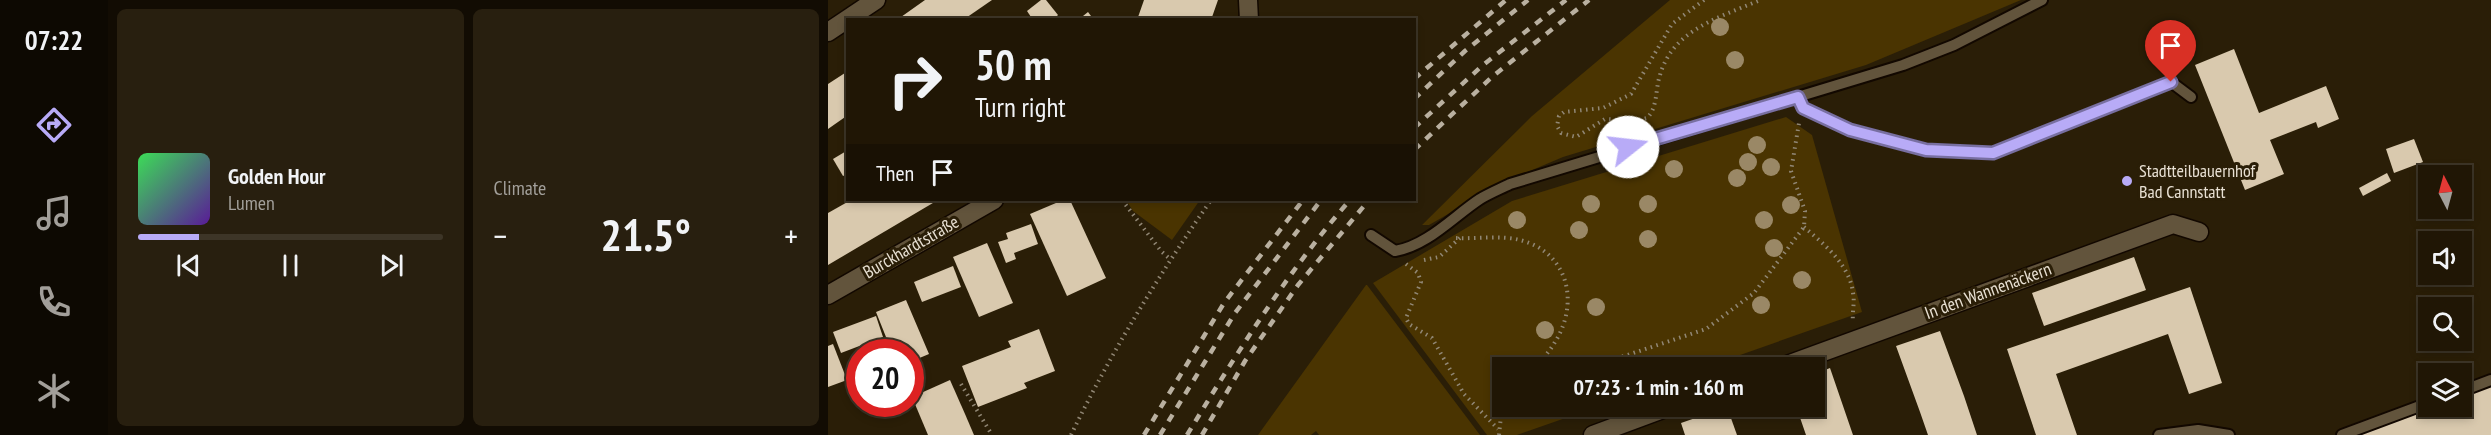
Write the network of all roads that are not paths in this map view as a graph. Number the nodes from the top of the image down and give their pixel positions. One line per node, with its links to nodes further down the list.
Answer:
1 (876, 0): 4 (street)
2 (1248, 0): 5 (street)
3 (2042, 0): 8 (lane)
4 (849, 18)
5 (1249, 18)
6 (846, 20): 7 (street)
7 (828, 32)
8 (1798, 97): 9 (lane); 12 (lane)
9 (2191, 97)
10 (992, 201): 13 (street, Burckhardtstraße)
11 (2199, 232): 14 (street, In den Wannenäckern)
12 (1371, 235)
13 (828, 295)
14 (1808, 357)
15 (2491, 380): 16 (lane)
16 (2472, 387)
17 (2418, 407): 23 (lane)
18 (1641, 417): 20 (street)
19 (2202, 433): 21 (lane); 22 (lane)
20 (1593, 435)
21 (2162, 435)
22 (2229, 435)
23 (2342, 435)

